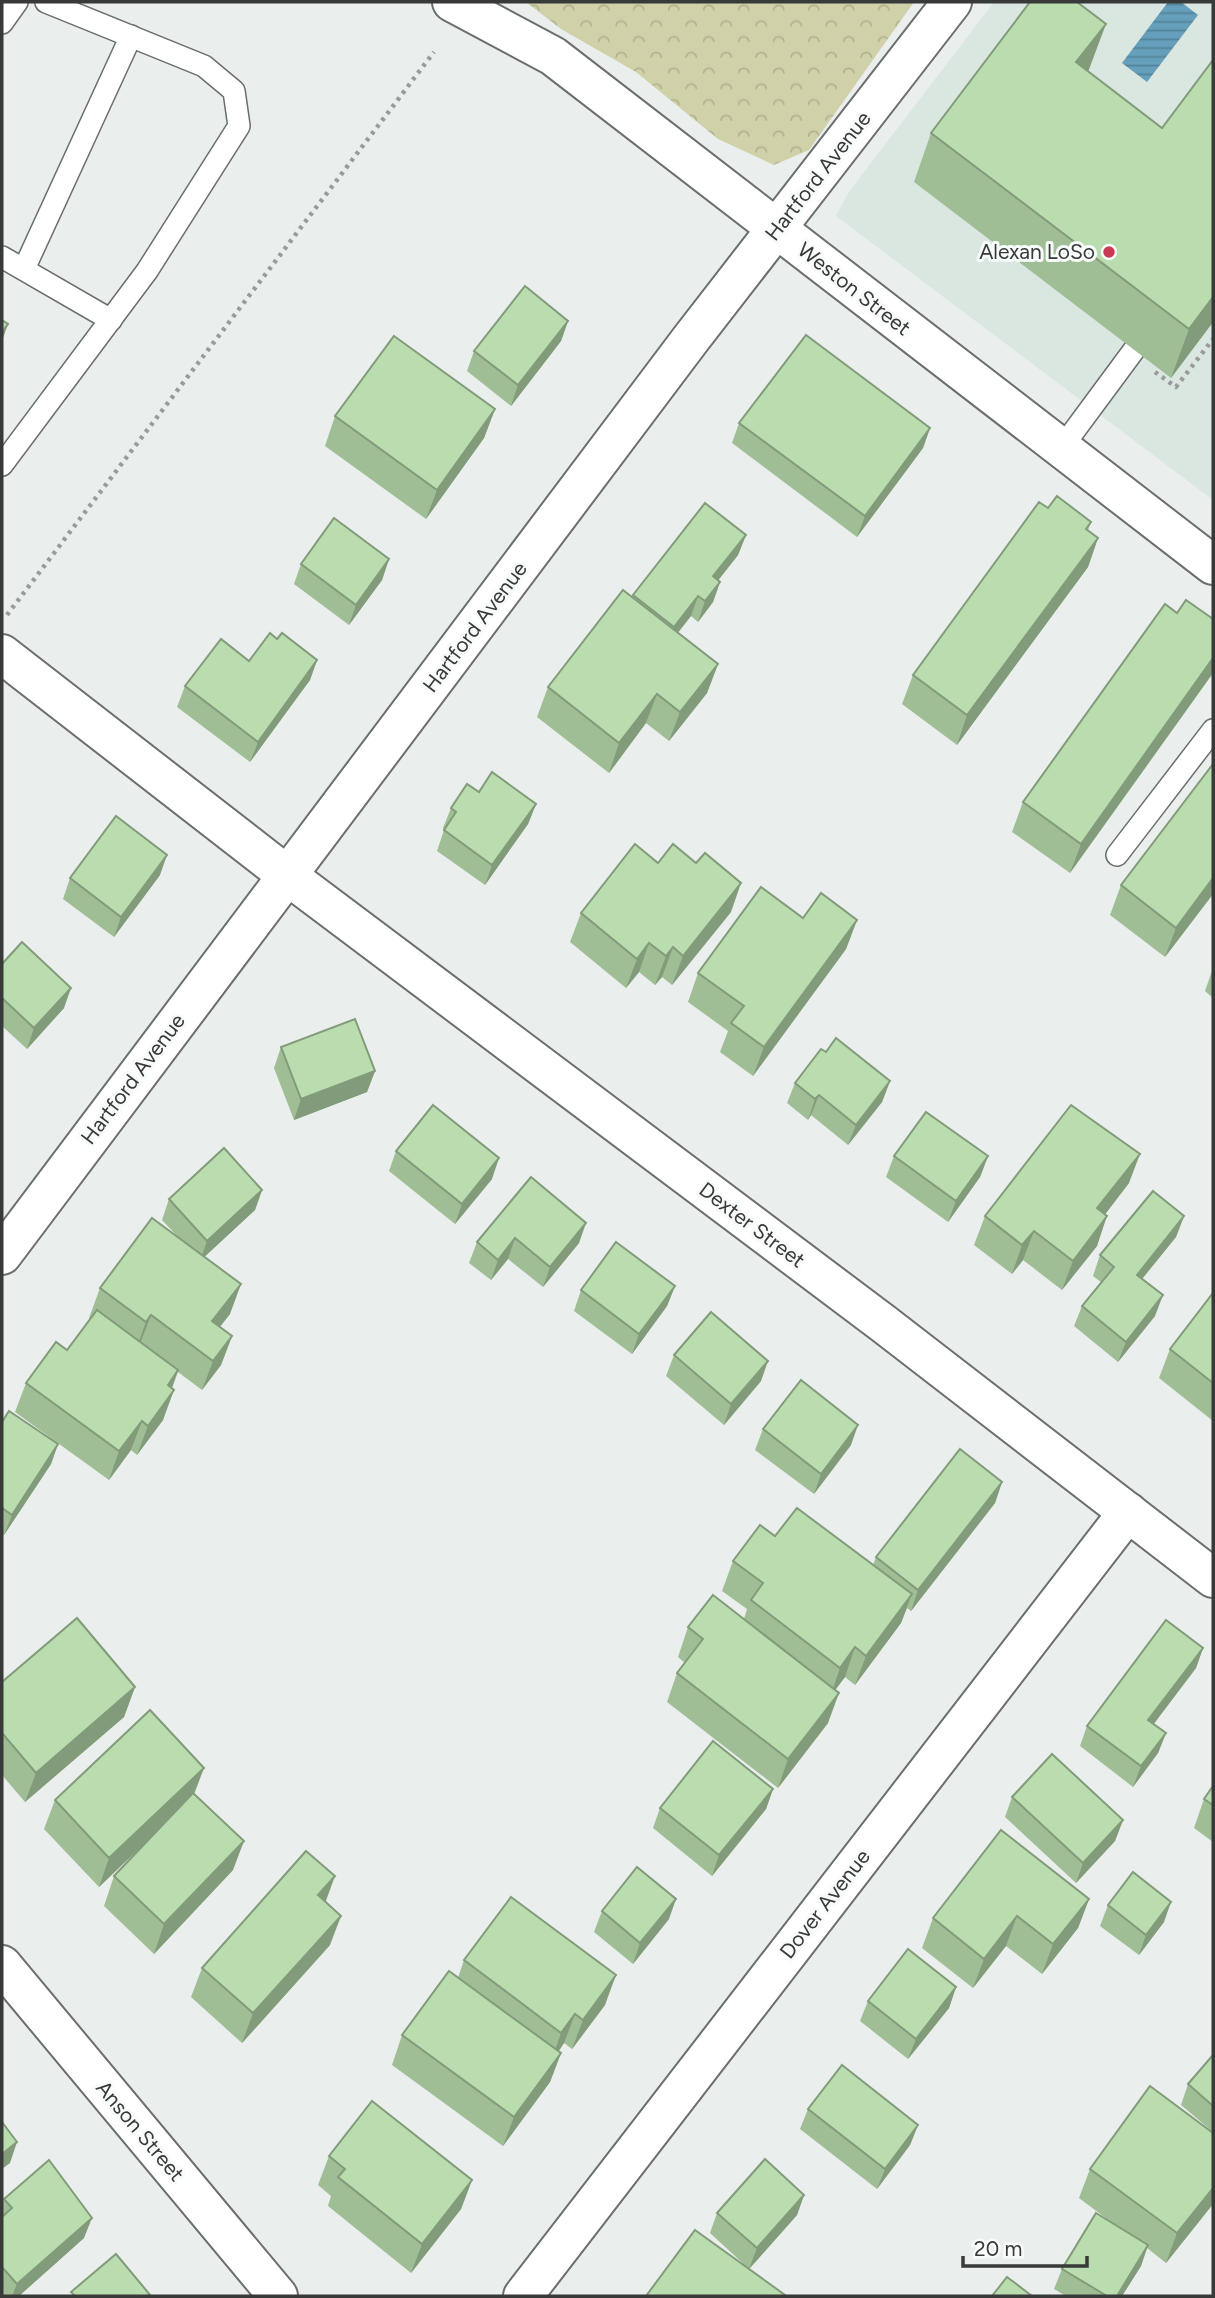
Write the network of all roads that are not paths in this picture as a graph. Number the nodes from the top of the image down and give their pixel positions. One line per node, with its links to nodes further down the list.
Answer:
1 (16, 2): 5 (lane)
2 (46, 2): 6 (lane)
3 (452, 2): 7 (street, Weston Street)
4 (952, 2): 7 (street, Hartford Avenue)
5 (2, 23)
6 (131, 36): 9 (lane); 10 (lane)
7 (778, 229): 12 (street, Weston Street); 18 (street, Hartford Avenue)
8 (2, 257): 9 (lane)
9 (24, 269): 10 (lane)
10 (111, 320): 13 (lane)
11 (1132, 352): 12 (lane)
12 (1060, 450): 14 (street, Weston Street)
13 (2, 465)
14 (1213, 565)
15 (3, 636): 18 (street, Dexter Street)
16 (1213, 730): 17 (lane)
17 (1117, 855)
18 (288, 876): 19 (street, Hartford Avenue); 20 (street, Dexter Street)
19 (2, 1255)
20 (1128, 1512): 21 (street, Dexter Street); 24 (street, Dover Avenue)
21 (1213, 1577)
22 (2, 1965): 23 (street, Anson Street)
23 (278, 2296)
24 (523, 2296)

